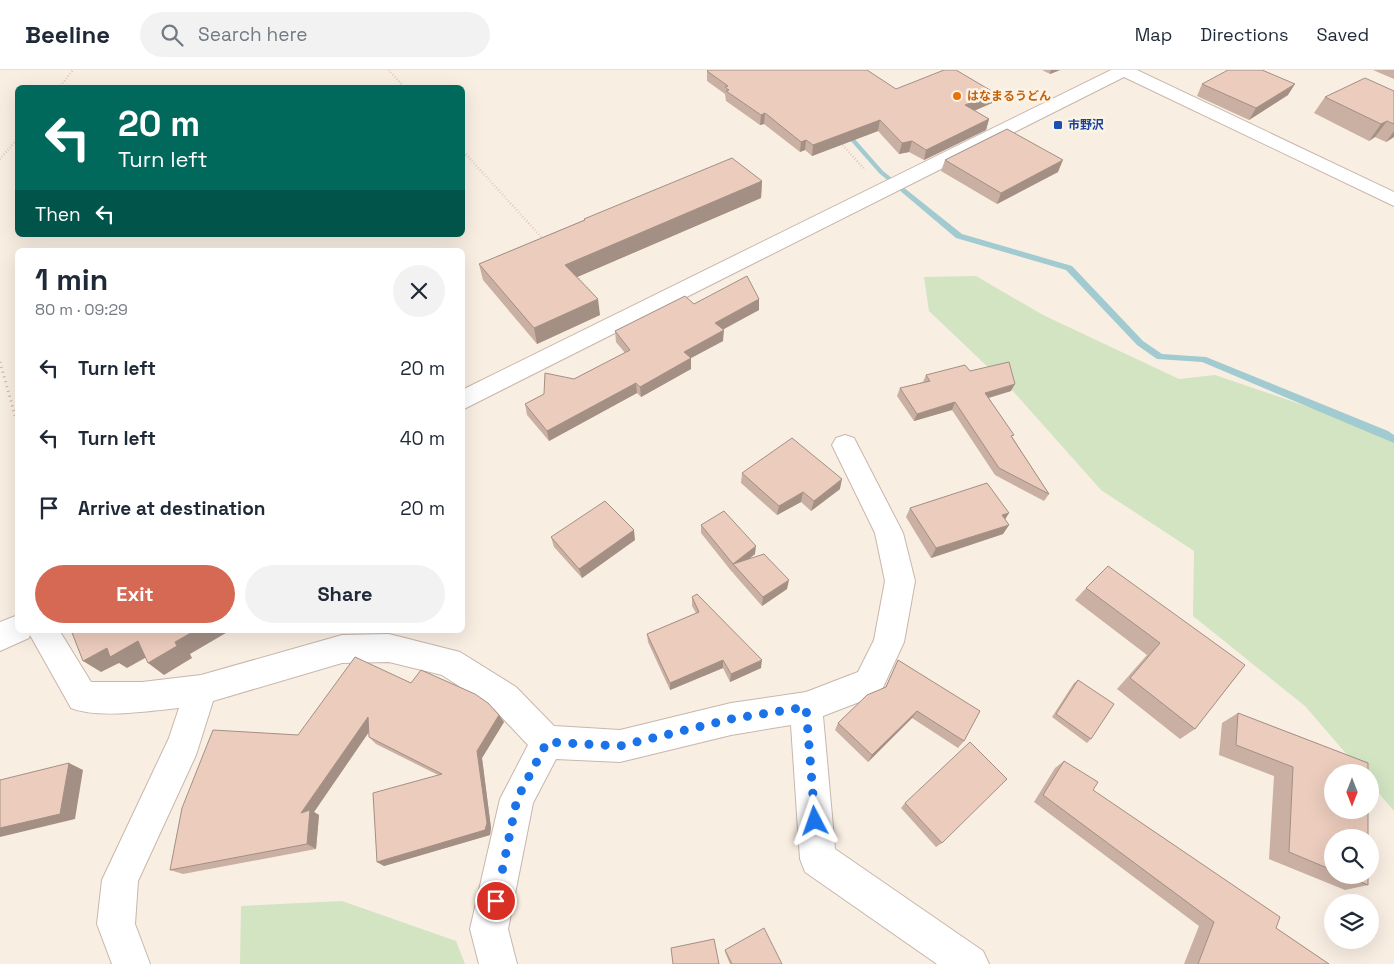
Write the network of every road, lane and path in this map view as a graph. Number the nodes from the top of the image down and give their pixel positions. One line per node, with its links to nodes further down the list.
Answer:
1 (73, 70): 4 (path)
2 (389, 70): 5 (path)
3 (1124, 70): 10 (street); 11 (street)
4 (61, 85)
5 (402, 85)
6 (838, 140): 10 (path)
7 (15, 142): 9 (path)
8 (465, 153): 12 (path)
9 (0, 159)
10 (884, 191): 14 (street)
11 (1394, 200)
12 (547, 243)
13 (573, 272): 14 (path)
14 (620, 324): 16 (street)
15 (0, 362): 17 (path)
16 (465, 400)
17 (15, 415)
18 (845, 445): 23 (street)
19 (15, 630): 21 (street)
20 (45, 633): 22 (street)
21 (0, 637)
22 (201, 690): 24 (street); 25 (street)
23 (806, 707): 24 (street); 27 (street)
24 (547, 742): 26 (street)
25 (131, 964)
26 (498, 964)
27 (970, 964)

